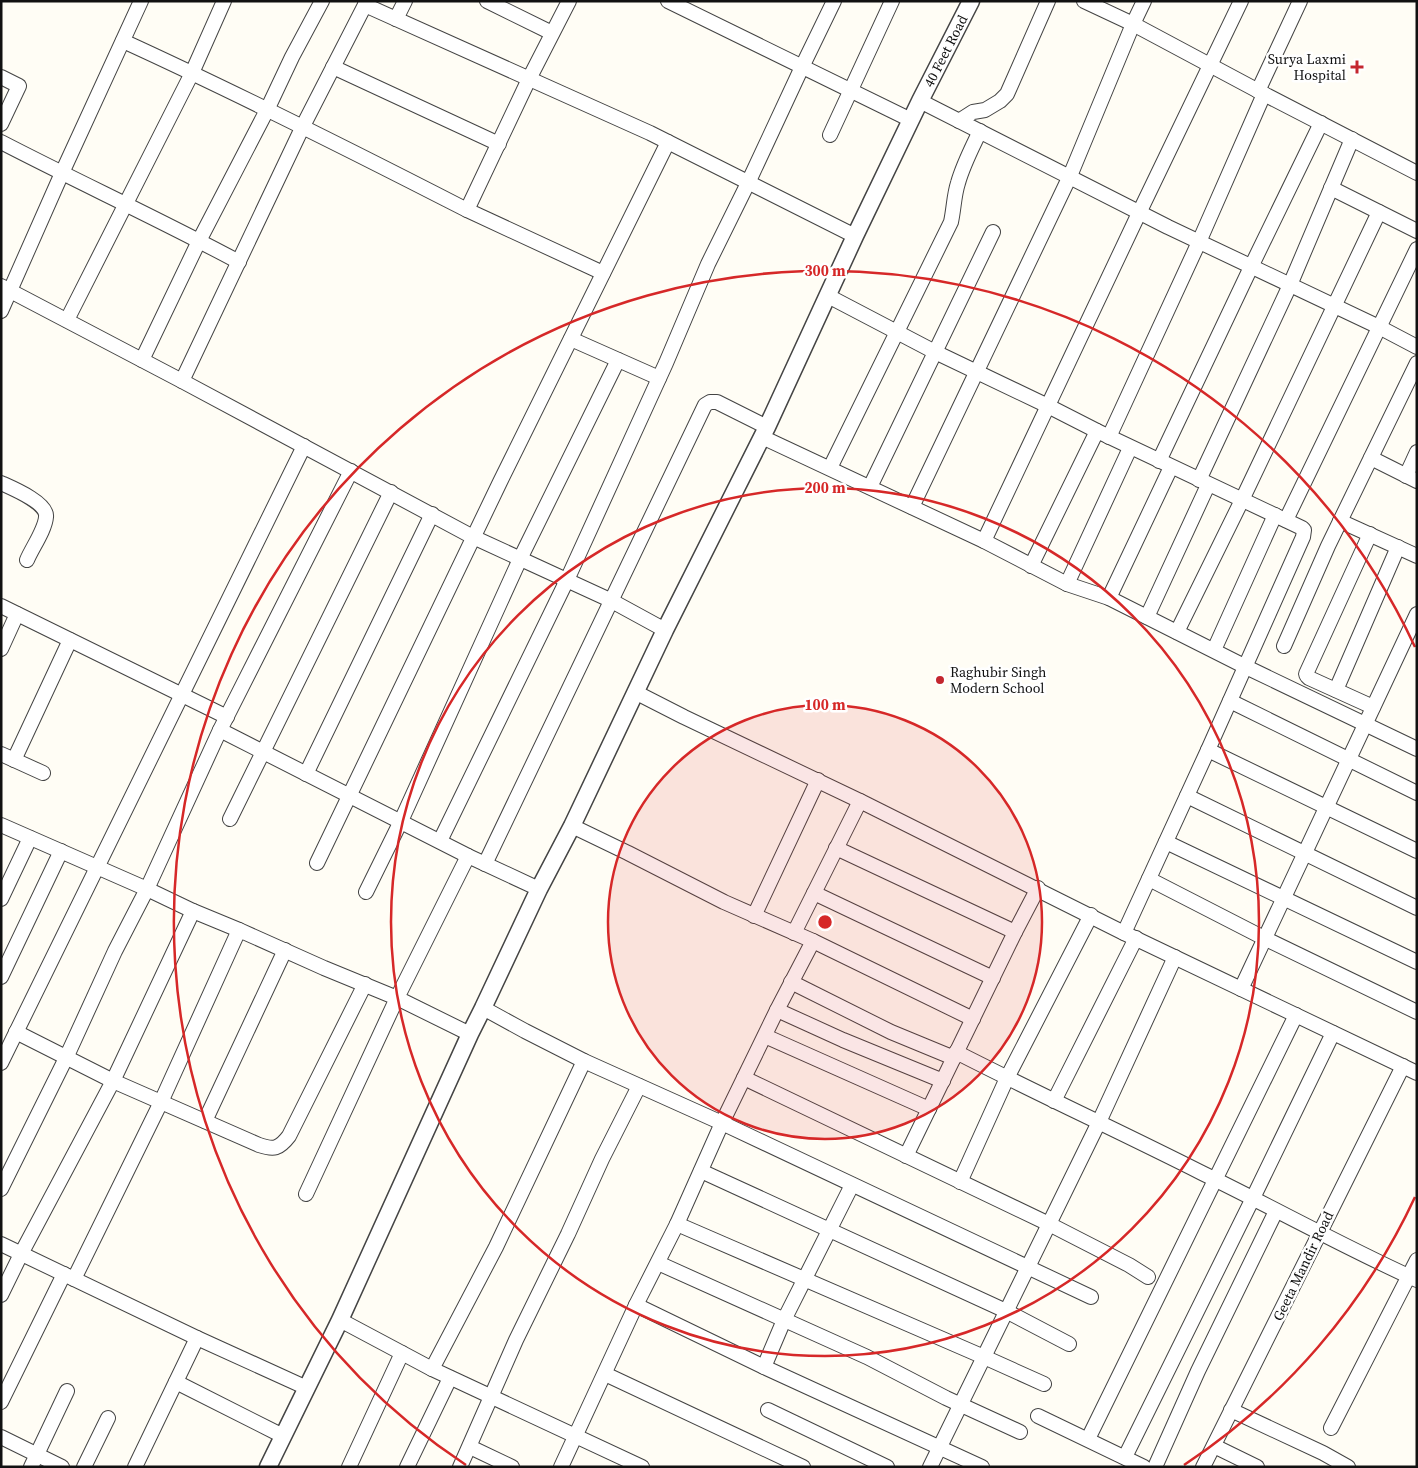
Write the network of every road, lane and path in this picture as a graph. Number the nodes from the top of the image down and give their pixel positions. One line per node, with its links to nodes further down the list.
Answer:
1 (141, 1): 20 (street)
2 (224, 1): 24 (street)
3 (322, 1): 30 (street)
4 (404, 1): 17 (street)
5 (488, 1): 19 (street)
6 (569, 1): 19 (street)
7 (668, 1): 23 (street)
8 (834, 1): 23 (street)
9 (892, 1): 27 (street)
10 (971, 1): 29 (street, 40 Feet Road)
11 (1048, 1): 32 (street)
12 (1144, 1): 18 (street)
13 (1241, 1): 21 (street)
14 (1300, 1): 28 (street)
15 (1087, 2): 18 (street)
16 (366, 3): 17 (street); 22 (street)
17 (396, 19): 26 (street)
18 (1132, 24): 21 (street); 44 (street)
19 (552, 33): 26 (street)
20 (123, 41): 24 (street); 43 (street)
21 (1210, 65): 28 (street); 49 (street)
22 (333, 67): 35 (street); 41 (street)
23 (802, 67): 27 (street); 45 (street)
24 (192, 73): 30 (street); 47 (street)
25 (1, 77): 34 (street)
26 (529, 78): 40 (street); 41 (street)
27 (850, 90): 31 (street); 37 (street)
28 (1261, 92): 33 (street); 55 (street)
29 (920, 101): 31 (street, 40 Feet Road); 32 (street)
30 (267, 110): 35 (street); 54 (street)
31 (911, 120): 53 (street, 40 Feet Road)
32 (959, 121): 36 (street)
33 (1321, 123): 38 (street); 58 (street)
34 (1, 124)
35 (302, 126): 48 (street); 57 (street)
36 (980, 131): 44 (street); 67 (street)
37 (830, 135)
38 (1352, 139): 42 (street); 46 (street)
39 (1, 142): 43 (street)
40 (668, 142): 45 (street); 59 (street)
41 (499, 144): 48 (street)
42 (1417, 172)
43 (62, 173): 47 (street); 61 (street)
44 (1070, 176): 49 (street); 74 (street)
45 (748, 183): 53 (street); 75 (street)
46 (1331, 188): 50 (street); 60 (street)
47 (127, 204): 54 (street); 65 (street)
48 (468, 210): 59 (street)
49 (1140, 211): 55 (street); 77 (street)
50 (1378, 212): 51 (street); 63 (street)
51 (1417, 231)
52 (993, 232): 70 (street)
53 (855, 236): 62 (street, 40 Feet Road)
54 (199, 241): 57 (street); 71 (street)
55 (1200, 242): 58 (street); 79 (street)
56 (1417, 249): 66 (street)
57 (239, 262): 76 (street)
58 (1251, 266): 60 (street); 84 (street)
59 (603, 273): 68 (street)
60 (1290, 285): 63 (street); 88 (street)
61 (6, 288): 64 (street); 65 (street)
62 (828, 296): 67 (street); 78 (street, 40 Feet Road)
63 (1334, 306): 66 (street); 92 (street)
64 (1, 311)
65 (67, 320): 71 (street)
66 (1379, 327): 69 (street); 95 (street)
67 (896, 332): 70 (street); 85 (street)
68 (571, 339): 72 (street); 98 (street)
69 (1417, 347)
70 (935, 352): 74 (street); 90 (street)
71 (142, 360): 76 (street)
72 (618, 360): 75 (street); 102 (street)
73 (1417, 363): 83 (street)
74 (976, 372): 77 (street); 93 (street)
75 (659, 378): 105 (street)
76 (182, 381): 80 (street)
77 (1048, 406): 79 (street); 99 (street)
78 (765, 432): 85 (street); 108 (street); 113 (street, 40 Feet Road)
79 (1103, 434): 81 (street); 104 (street)
80 (304, 446): 86 (street); 122 (street)
81 (1130, 448): 84 (street); 106 (street)
82 (1417, 452): 87 (street)
83 (1371, 458): 87 (street); 96 (street)
84 (1165, 464): 88 (street); 107 (street)
85 (830, 468): 90 (street)
86 (351, 471): 91 (street); 125 (street)
87 (1411, 478)
88 (1204, 482): 92 (street); 112 (street)
89 (1, 483): 103 (street)
90 (870, 487): 93 (street)
91 (391, 492): 94 (street); 130 (street)
92 (1242, 500): 95 (street); 114 (street)
93 (912, 507): 99 (street)
94 (432, 514): 98 (street); 134 (street)
95 (1280, 518): 118 (street); 119 (street)
96 (1340, 521): 97 (street); 116 (street)
97 (1370, 534): 100 (street); 120 (street)
98 (473, 537): 102 (street); 137 (street)
99 (984, 541): 104 (street)
100 (1398, 547): 101 (street); 120 (street)
101 (1417, 556)
102 (520, 559): 105 (street); 142 (street)
103 (26, 560)
104 (1031, 566): 106 (street)
105 (566, 580): 108 (street); 146 (street)
106 (1067, 584): 107 (street)
107 (1109, 598): 112 (street)
108 (610, 600): 113 (street); 154 (street)
109 (1, 606): 110 (street)
110 (17, 614): 115 (street); 117 (street)
111 (1417, 614): 124 (street)
112 (1148, 617): 114 (street)
113 (665, 630): 121 (street, 40 Feet Road)
114 (1177, 632): 118 (street)
115 (70, 640): 122 (street); 131 (street)
116 (1284, 646)
117 (1, 648)
118 (1214, 650): 119 (street)
119 (1246, 667): 123 (street); 126 (street)
120 (1336, 690): 124 (street)
121 (635, 692): 135 (street); 144 (street, 40 Feet Road)
122 (182, 695): 125 (street); 155 (street)
123 (1230, 701): 129 (street); 132 (street)
124 (1373, 707): 126 (street)
125 (227, 717): 127 (street)
126 (1365, 724): 128 (street); 132 (street)
127 (220, 730): 130 (street); 159 (street)
128 (1417, 749)
129 (1208, 750): 138 (street); 140 (street)
130 (263, 752): 134 (street); 141 (street)
131 (7, 757): 133 (street)
132 (1349, 759): 136 (street); 140 (street)
133 (43, 773)
134 (306, 774): 137 (street)
135 (818, 780): 139 (street); 167 (street)
136 (1417, 793)
137 (350, 796): 142 (street); 153 (street)
138 (1188, 796): 147 (street); 151 (street)
139 (860, 801): 148 (street); 158 (street)
140 (1327, 806): 150 (street); 151 (street)
141 (230, 819)
142 (401, 821): 146 (street); 160 (street)
143 (1, 825): 145 (street)
144 (572, 826): 157 (street, 40 Feet Road); 167 (street)
145 (30, 838): 149 (street); 163 (street)
146 (440, 841): 152 (street)
147 (1166, 842): 156 (street); 162 (street)
148 (836, 848): 161 (street); 169 (street)
149 (61, 851): 155 (street); 177 (street)
150 (1417, 851)
151 (1304, 853): 162 (street); 164 (street)
152 (468, 856): 154 (street); 182 (street)
153 (317, 863)
154 (484, 864): 157 (street)
155 (97, 868): 159 (street); 188 (street)
156 (1149, 879): 171 (street); 172 (street)
157 (539, 888): 183 (street, 40 Feet Road)
158 (1038, 888): 166 (street); 169 (street)
159 (147, 889): 165 (street); 193 (street)
160 (366, 892)
161 (814, 893): 170 (street); 178 (street)
162 (1283, 898): 172 (street); 176 (street)
163 (1, 899)
164 (1417, 908)
165 (193, 911): 168 (street); 200 (street)
166 (1091, 915): 171 (street); 199 (street)
167 (754, 916): 170 (street)
168 (239, 930): 174 (street); 204 (street)
169 (1015, 932): 178 (street)
170 (794, 933): 173 (street)
171 (1130, 935): 175 (street); 203 (street)
172 (1264, 938): 181 (street); 185 (street)
173 (813, 940): 179 (street); 187 (street)
174 (285, 950): 180 (street); 206 (street)
175 (1175, 957): 181 (street); 207 (street)
176 (1417, 962)
177 (1, 976)
178 (993, 978): 187 (street)
179 (791, 982): 184 (street); 192 (street)
180 (365, 984): 182 (street); 206 (street)
181 (1240, 989): 186 (street)
182 (397, 998): 190 (street); 215 (street)
183 (483, 1008): 190 (street, 40 Feet Road); 194 (street)
184 (777, 1010): 191 (street); 201 (street)
185 (1417, 1012)
186 (1296, 1015): 189 (street); 211 (street)
187 (973, 1019): 192 (street)
188 (16, 1032): 193 (street); 195 (street)
189 (1333, 1033): 196 (street); 216 (street)
190 (470, 1034): 235 (street, 40 Feet Road)
191 (765, 1036): 198 (street); 205 (street)
192 (955, 1055): 199 (street); 201 (street)
193 (66, 1058): 200 (street); 214 (street)
194 (584, 1061): 202 (street); 242 (street)
195 (1, 1063)
196 (1403, 1066): 197 (street); 221 (street, Geeta Mandir Road)
197 (1417, 1073)
198 (744, 1078): 208 (street); 209 (street)
199 (1007, 1078): 203 (street); 212 (street)
200 (113, 1081): 204 (street); 223 (street)
201 (943, 1081): 205 (street)
202 (640, 1086): 208 (street); 249 (street)
203 (1054, 1101): 207 (street)
204 (161, 1102): 206 (street); 227 (street)
205 (929, 1109): 209 (street)
206 (204, 1121)
207 (1099, 1122): 211 (street); 219 (street)
208 (722, 1123): 210 (street); 213 (street)
209 (906, 1156): 212 (street)
210 (701, 1171): 218 (street); 220 (street)
211 (1214, 1179): 216 (street); 261 (street)
212 (960, 1182): 219 (street)
213 (852, 1185): 220 (street); 226 (street)
214 (1, 1189)
215 (306, 1194)
216 (1253, 1198): 217 (street); 265 (street)
217 (1276, 1211): 221 (street); 282 (street)
218 (678, 1224): 225 (street); 230 (street)
219 (1049, 1224): 226 (street); 228 (street)
220 (830, 1230): 230 (street); 234 (street)
221 (1319, 1233): 229 (street); 253 (street, Geeta Mandir Road)
222 (1, 1244): 223 (street)
223 (21, 1254): 227 (street); 231 (street)
224 (1417, 1260): 229 (street)
225 (658, 1263): 233 (street); 236 (street)
226 (1027, 1268): 232 (street); 234 (street)
227 (69, 1276): 237 (street); 250 (street)
228 (1148, 1277)
229 (1413, 1278): 256 (street)
230 (805, 1279): 236 (street); 240 (street)
231 (1, 1295)
232 (1091, 1297)
233 (636, 1305): 241 (street); 243 (street)
234 (1006, 1311): 238 (street); 240 (street)
235 (340, 1320): 239 (street); 247 (street, 40 Feet Road)
236 (784, 1320): 241 (street); 251 (street)
237 (197, 1338): 245 (street); 247 (street)
238 (1069, 1344)
239 (402, 1353): 242 (street); 271 (street)
240 (984, 1357): 246 (street); 251 (street)
241 (764, 1367): 264 (street)
242 (432, 1369): 244 (street)
243 (605, 1374): 259 (street); 277 (street)
244 (450, 1378): 249 (street); 272 (street)
245 (176, 1382): 258 (street); 269 (street)
246 (1044, 1384)
247 (307, 1388): 258 (street, 40 Feet Road)
248 (67, 1391): 266 (street)
249 (490, 1397): 259 (street); 262 (street)
250 (1, 1402)
251 (960, 1404): 257 (street); 264 (street)
252 (768, 1410): 278 (street)
253 (1232, 1410): 263 (street, Geeta Mandir Road); 285 (street)
254 (1038, 1416): 261 (street)
255 (108, 1418): 268 (street)
256 (1331, 1428)
257 (1020, 1432)
258 (283, 1436): 270 (street, 40 Feet Road)
259 (575, 1436): 275 (street); 276 (street)
260 (1, 1437): 266 (street)
261 (1088, 1439): 265 (street)
262 (470, 1446): 273 (street); 274 (street)
263 (1214, 1446): 283 (street, Geeta Mandir Road); 284 (street)
264 (939, 1448): 279 (street); 280 (street)
265 (1125, 1457): 281 (street)
266 (34, 1461): 267 (street)
267 (62, 1467)
268 (84, 1467)
269 (135, 1467)
270 (268, 1467)
271 (349, 1467)
272 (407, 1467)
273 (460, 1467)
274 (512, 1467)
275 (562, 1467)
276 (642, 1467)
277 (803, 1467)
278 (887, 1467)
279 (930, 1467)
280 (982, 1467)
281 (1144, 1467)
282 (1155, 1467)
283 (1203, 1467)
284 (1257, 1467)
285 (1348, 1467)

